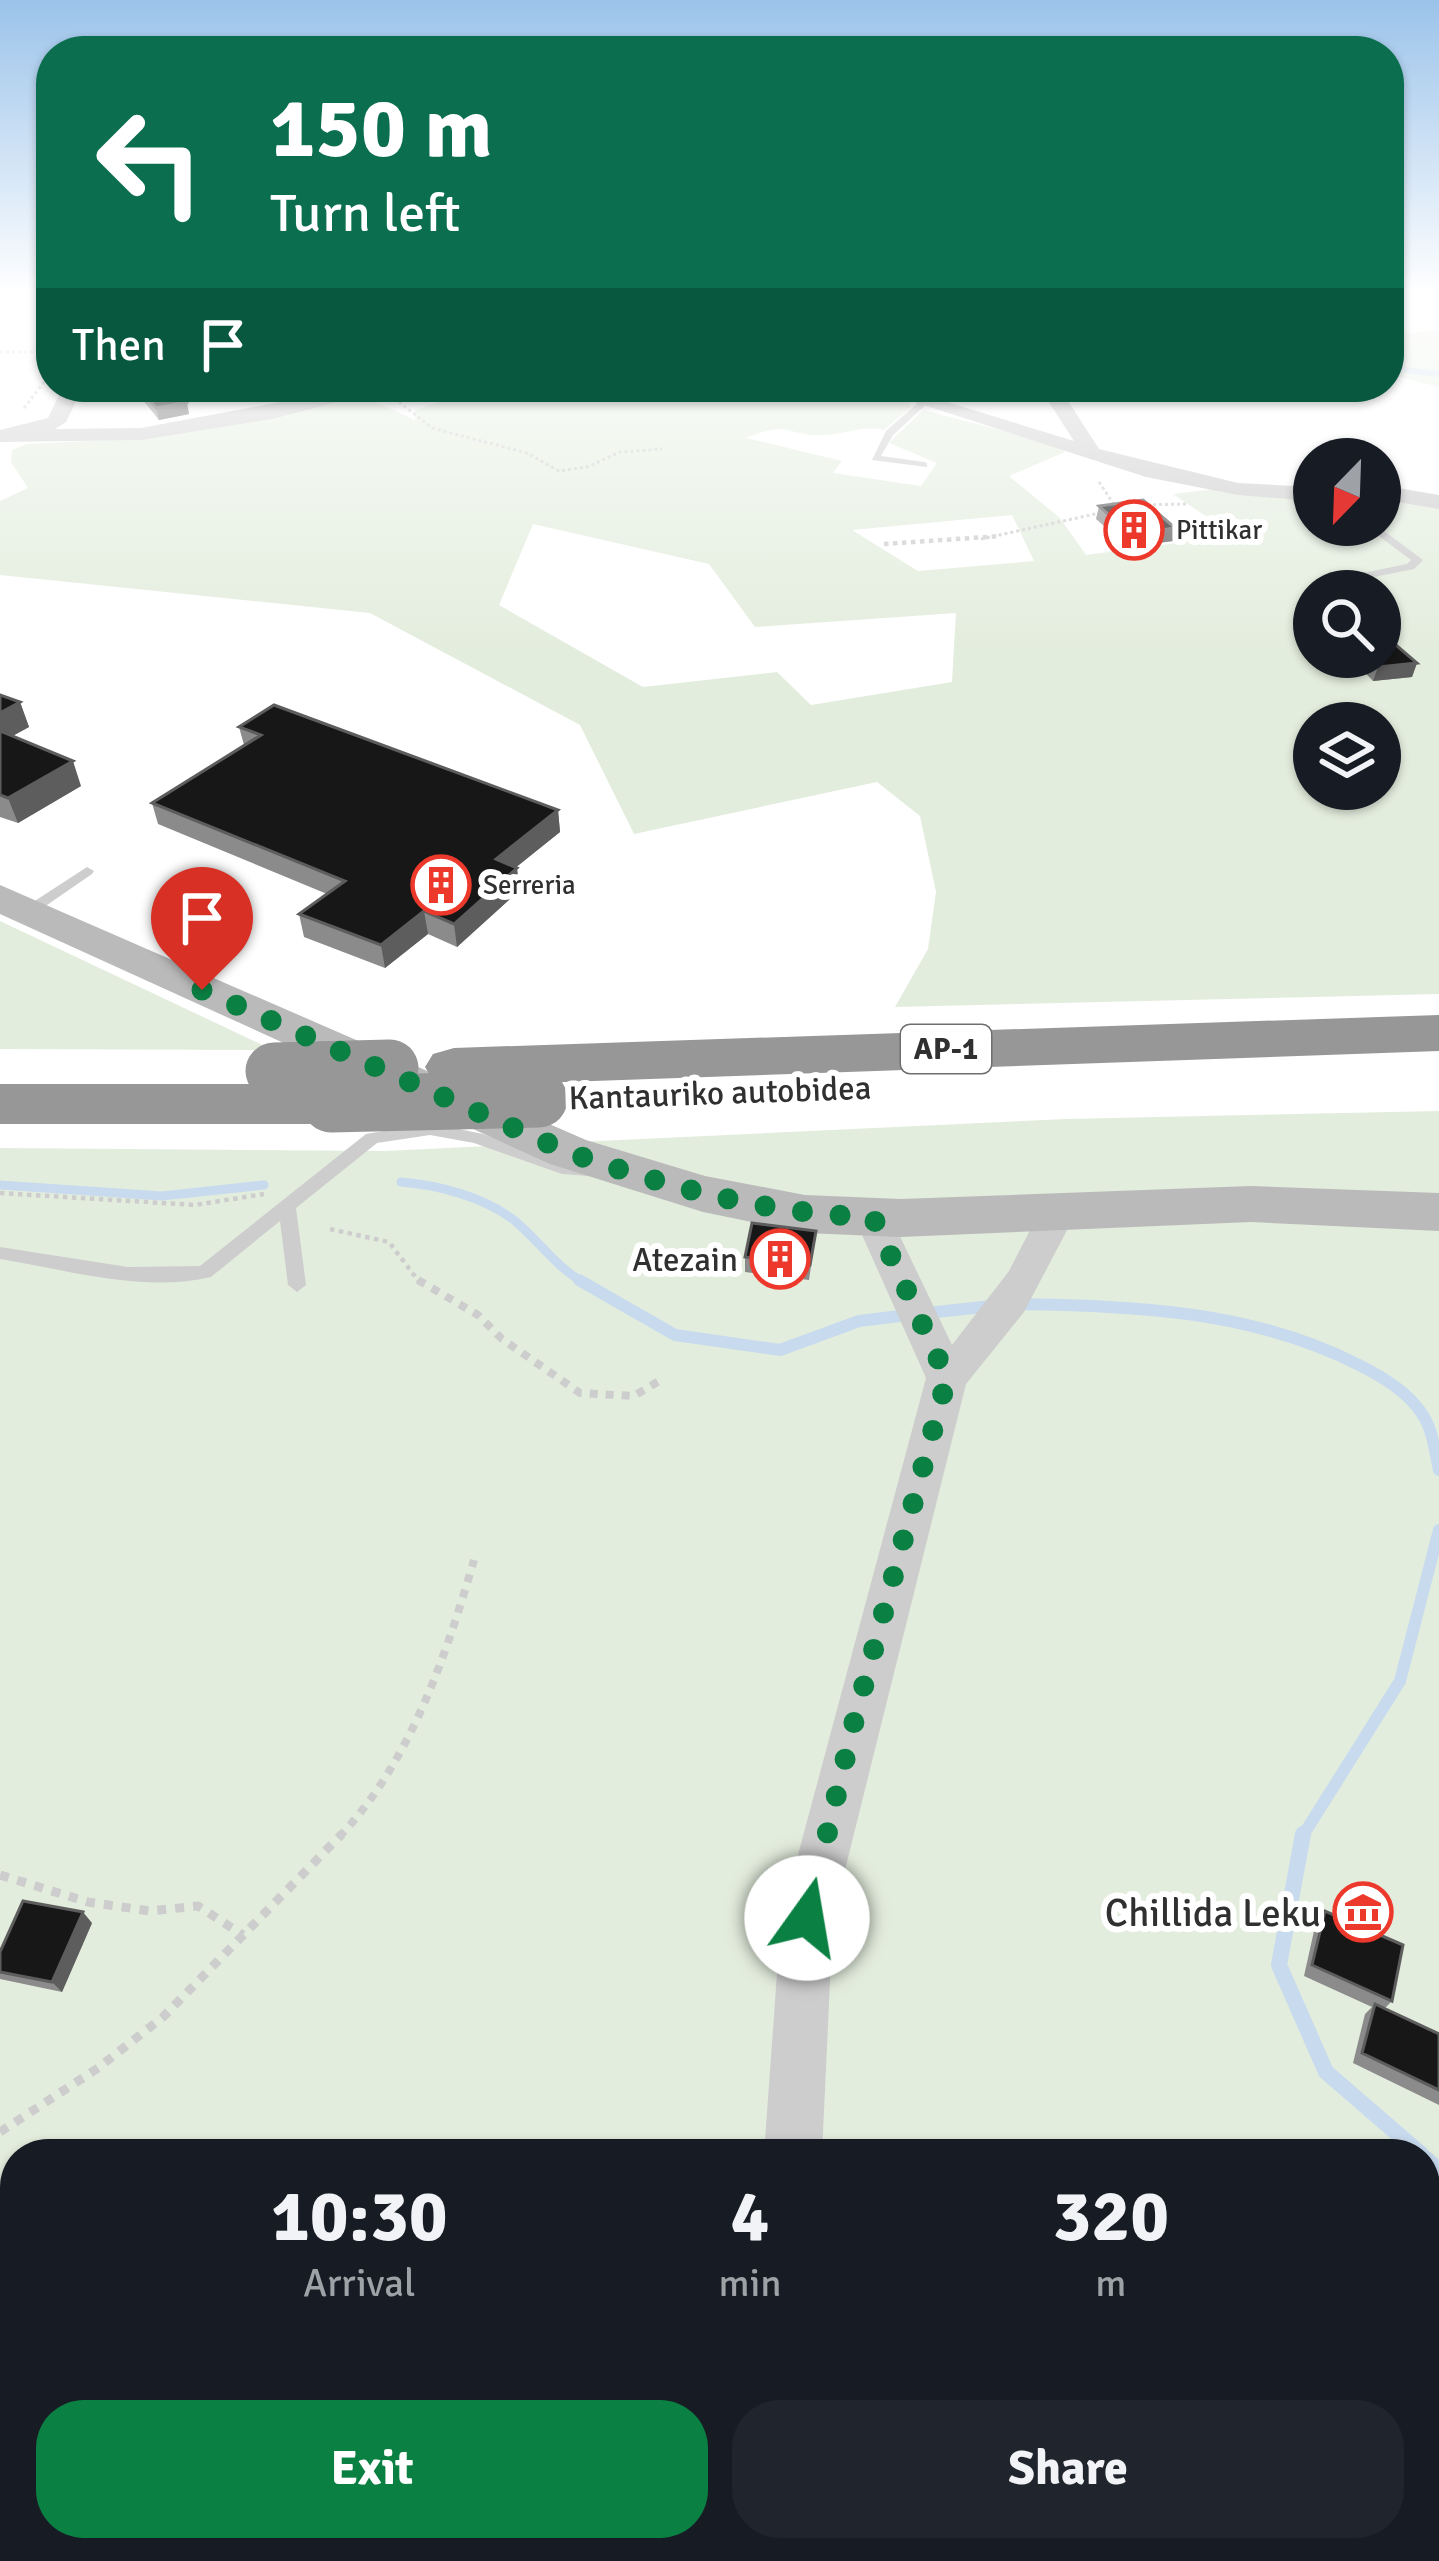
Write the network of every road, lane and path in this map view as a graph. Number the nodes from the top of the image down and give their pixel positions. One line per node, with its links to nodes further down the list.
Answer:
1 (61, 412): 7 (street)
2 (263, 412): 7 (street)
3 (412, 412): 8 (path)
4 (914, 412): 10 (lane)
5 (953, 412): 9 (street)
6 (1065, 412): 9 (street)
7 (11, 435)
8 (662, 448)
9 (1092, 453): 11 (street)
10 (924, 466)
11 (1293, 493)
12 (1401, 496): 13 (street)
13 (1439, 502)
14 (1191, 505): 15 (path)
15 (884, 544)
16 (1398, 546): 17 (lane)
17 (1394, 570)
18 (88, 871): 19 (lane)
19 (15, 904): 23 (main road)
20 (1439, 1033): 22 (highway, Kantauriko autobidea / AP-1, bridge)
21 (1439, 1063): 23 (highway, Kantauriko autobidea / AP-1, bridge)
22 (0, 1072)
23 (345, 1097): 24 (highway, Kantauriko autobidea / AP-1); 25 (main road); 25 (lane); 26 (lane)
24 (0, 1104)
25 (628, 1173): 31 (main road)
26 (320, 1180): 27 (path); 28 (lane)
27 (0, 1193)
28 (286, 1204): 33 (lane); 34 (lane)
29 (1439, 1212): 30 (main road)
30 (1056, 1215): 31 (main road); 35 (street)
31 (873, 1217): 35 (street)
32 (330, 1229): 36 (path)
33 (0, 1252)
34 (297, 1285)
35 (947, 1378): 41 (street)
36 (659, 1381)
37 (474, 1560): 39 (path)
38 (0, 1875): 39 (path)
39 (243, 1935): 40 (path)
40 (0, 2132)
41 (795, 2139)

